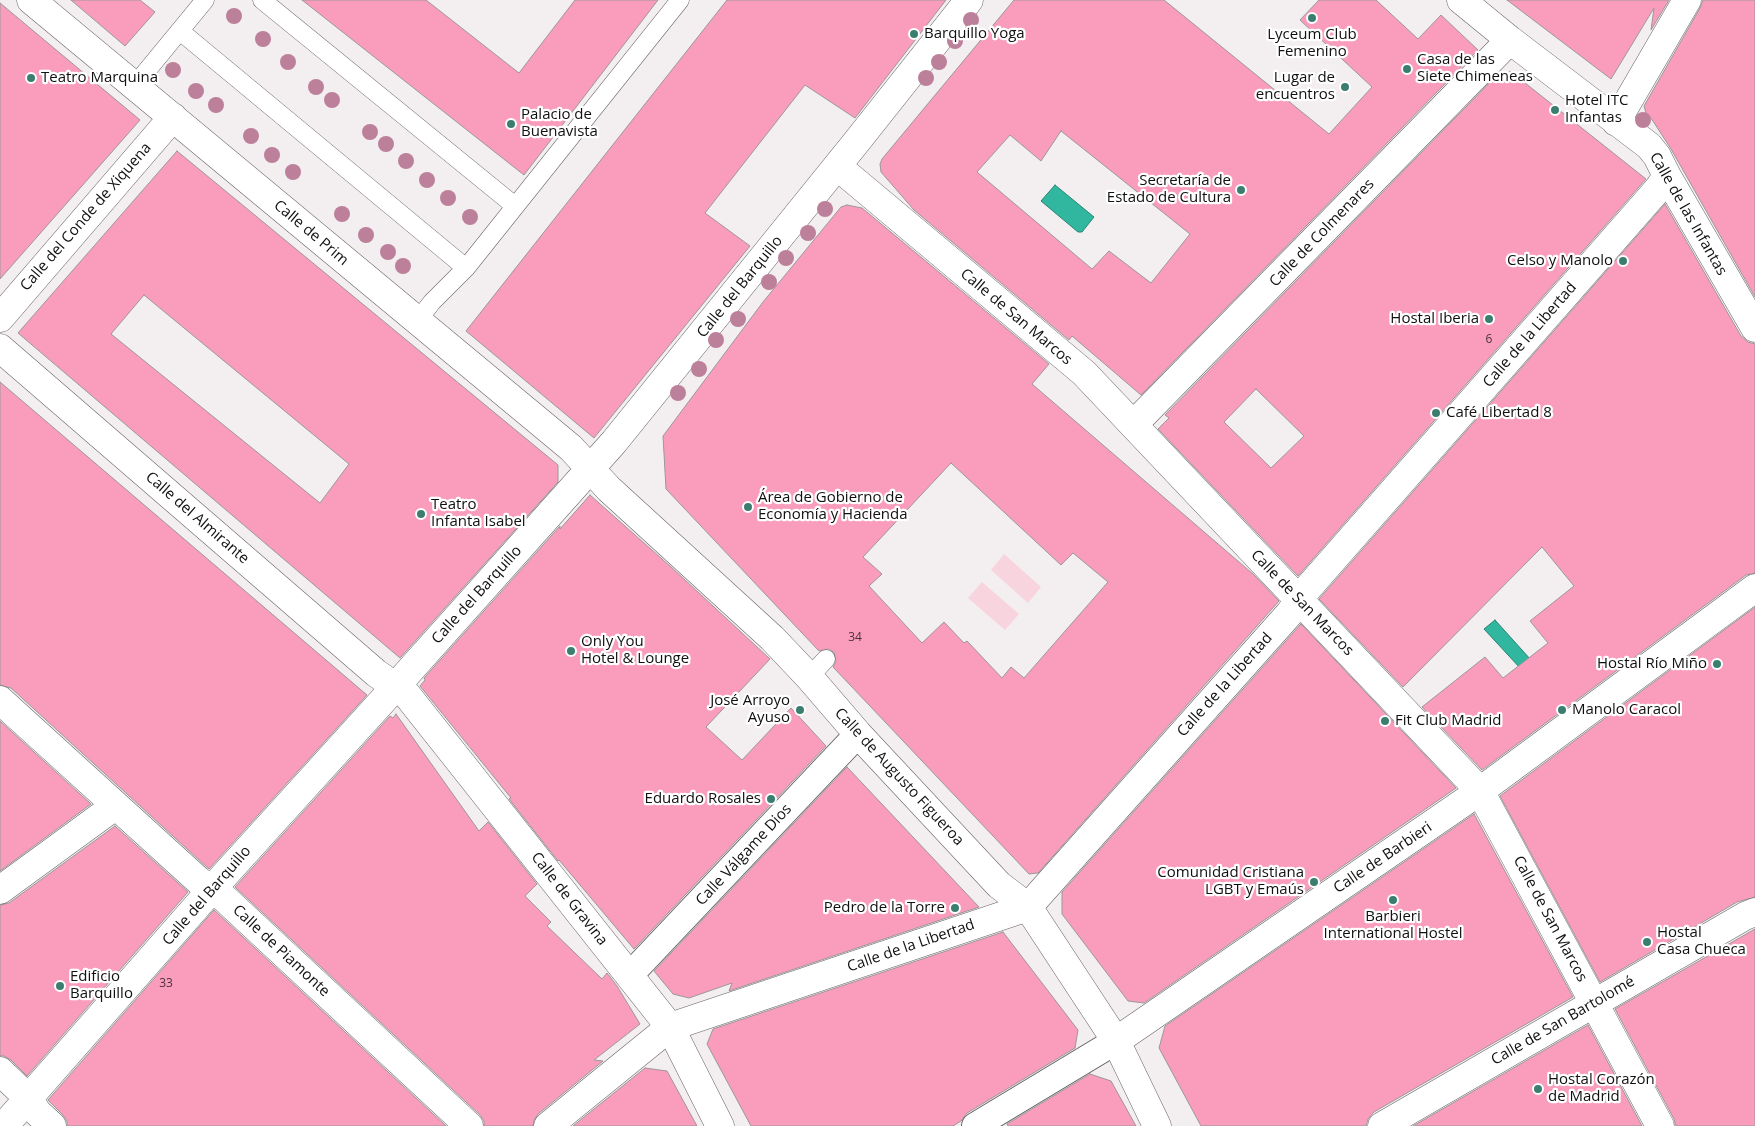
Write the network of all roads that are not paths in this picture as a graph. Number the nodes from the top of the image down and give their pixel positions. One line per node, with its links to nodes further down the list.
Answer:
1 (31, 0): 10 (street, Calle de Prim)
2 (205, 0): 8 (lane)
3 (262, 0): 15 (lane)
4 (680, 0): 15 (lane)
5 (969, 0): 13 (street, Calle del Barquillo)
6 (1461, 0): 9 (street, Calle de las Infantas)
7 (1687, 0): 12 (street)
8 (180, 31): 10 (lane); 16 (lane)
9 (1510, 40): 12 (street, Calle de las Infantas); 21 (street, Calle de Colmenares)
10 (135, 85): 11 (street, Calle de Prim)
11 (173, 117): 17 (street, Calle del Conde de Xiquena); 18 (street, Calle de Prim)
12 (1616, 122): 14 (street, Calle de las Infantas)
13 (837, 166): 21 (street, Calle de San Marcos); 22 (street, Calle del Barquillo)
14 (1667, 176): 19 (street, Calle de las Infantas); 24 (street, Calle de la Libertad)
15 (515, 206): 16 (lane)
16 (466, 268): 18 (lane)
17 (0, 318)
18 (418, 320): 22 (street, Calle de Prim)
19 (1755, 328)
20 (0, 348): 25 (street, Calle del Almirante)
21 (1133, 425): 24 (street, Calle de San Marcos)
22 (590, 468): 25 (street, Calle del Barquillo); 27 (street, Calle de Augusto Figueroa)
23 (1755, 588): 28 (street, Calle de Barbieri)
24 (1300, 600): 28 (street, Calle de San Marcos); 32 (street, Calle de la Libertad)
25 (396, 686): 30 (street, Calle del Barquillo); 34 (street, Calle de Gravina)
26 (0, 700): 29 (street, Calle de Piamonte)
27 (858, 734): 32 (street, Calle de Augusto Figueroa); 34 (street, Calle Válgame Dios)
28 (1480, 791): 35 (street, Calle de San Marcos); 37 (street, Calle de Barbieri)
29 (114, 806): 30 (street, Calle de Piamonte); 31 (street)
30 (212, 889): 39 (street, Calle del Barquillo); 42 (street, Calle de Piamonte)
31 (0, 890)
32 (1028, 907): 36 (street, Calle de la Libertad); 37 (street, Calle de Augusto Figueroa)
33 (1750, 914): 35 (street, Calle de San Bartolomé)
34 (630, 975): 36 (street, Calle de Gravina)
35 (1595, 1003): 47 (street, Calle de San Bartolomé); 48 (street, Calle de San Marcos)
36 (670, 1027): 43 (street); 44 (street, Calle de Gravina)
37 (1116, 1041): 45 (street, Calle de Barbieri); 46 (street, Calle de Augusto Figueroa)
38 (0, 1071): 39 (street)
39 (28, 1098): 40 (street, Calle del Barquillo); 41 (street)
40 (4, 1126)
41 (52, 1126)
42 (469, 1126)
43 (548, 1126)
44 (720, 1126)
45 (975, 1126)
46 (1157, 1126)
47 (1382, 1126)
48 (1660, 1126)

